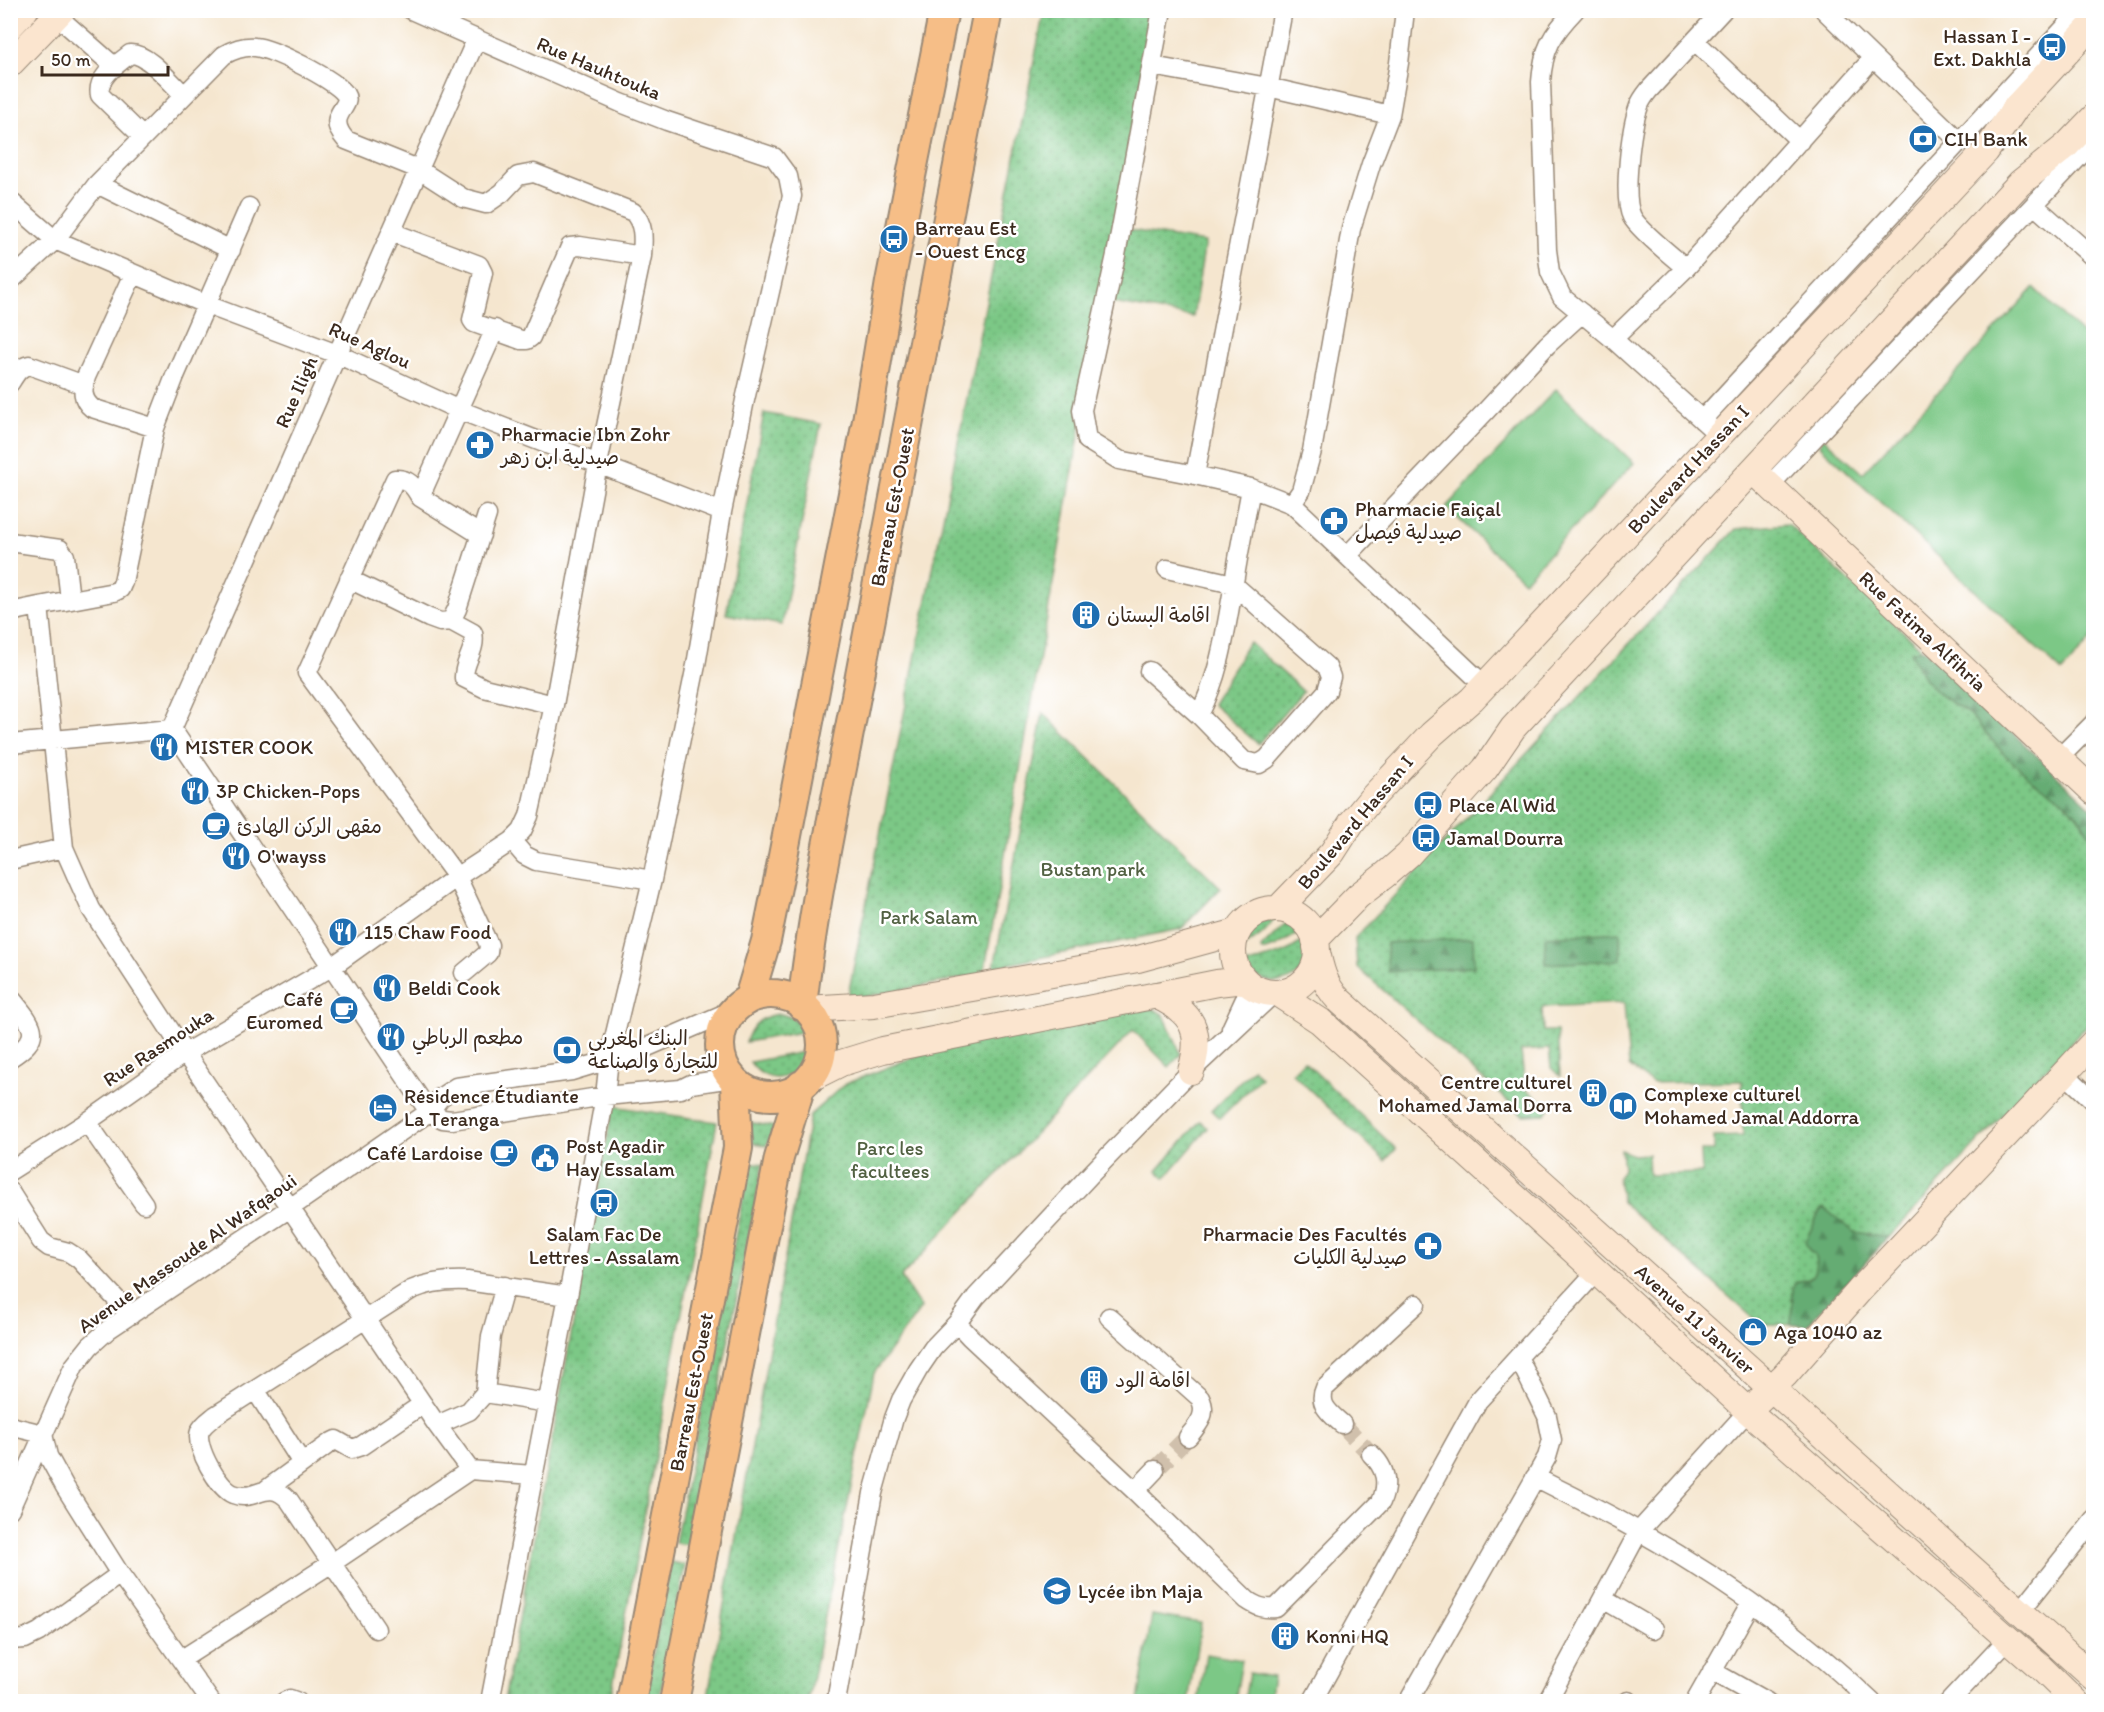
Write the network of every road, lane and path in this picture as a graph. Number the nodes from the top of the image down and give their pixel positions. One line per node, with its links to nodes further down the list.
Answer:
1 (26, 10): 14 (main road)
2 (411, 10): 15 (street, Rue Hauhtouka)
3 (944, 10): 93 (main road, Barreau Est-Ouest)
4 (988, 10): 94 (main road, Barreau Est-Ouest)
5 (1162, 10): 19 (street)
6 (1283, 10): 21 (street)
7 (1405, 10): 23 (street)
8 (1575, 10): 43 (street)
9 (1723, 10): 16 (street)
10 (1824, 10): 17 (street)
11 (2081, 10): 28 (street)
12 (59, 13): 18 (main road); 20 (street)
13 (2094, 23): 51 (main road, Boulevard Hassan I)
14 (10, 26)
15 (476, 40): 29 (street, Rue Iligh); 58 (street, Rue Hauhtouka)
16 (1695, 41): 26 (street); 39 (street)
17 (1873, 58): 26 (street); 28 (street)
18 (10, 64)
19 (1152, 66): 21 (street); 53 (street)
20 (115, 67): 22 (street); 25 (street)
21 (1268, 87): 23 (street); 53 (street)
22 (184, 96): 25 (street); 29 (street)
23 (1390, 116): 57 (street)
24 (2094, 117): 54 (main road)
25 (143, 137): 30 (street)
26 (1800, 141): 39 (street)
27 (2094, 141): 32 (street)
28 (1960, 142): 51 (street)
29 (418, 169): 34 (street, Rue Iligh); 37 (street)
30 (97, 184): 35 (street); 36 (street)
31 (10, 201): 35 (street, Rue Aglou)
32 (2034, 205): 38 (street); 54 (street)
33 (249, 207): 36 (street)
34 (391, 232): 44 (street); 46 (street, Rue Iligh)
35 (55, 240): 40 (street, Rue Aglou); 41 (street)
36 (231, 250): 42 (street)
37 (642, 256): 44 (street); 52 (street)
38 (2094, 258)
39 (1686, 268): 45 (street)
40 (133, 274): 42 (street, Rue Aglou); 48 (street)
41 (10, 281)
42 (207, 306): 46 (street, Rue Aglou); 50 (street)
43 (1582, 313): 45 (street); 62 (street)
44 (495, 329): 49 (street)
45 (1613, 339): 51 (street)
46 (337, 354): 49 (street, Rue Aglou); 75 (street, Rue Iligh)
47 (10, 383): 48 (street)
48 (84, 385): 50 (street)
49 (459, 410): 52 (street, Rue Aglou); 56 (street)
50 (154, 428): 66 (street)
51 (1710, 428): 71 (main road, Boulevard Hassan I)
52 (598, 464): 58 (street, Rue Aglou); 72 (street)
53 (1195, 475): 55 (street)
54 (1761, 478): 78 (main road, Rue Fatima Alfihria); 87 (main road)
55 (1251, 488): 57 (street); 65 (street)
56 (420, 497): 60 (street); 64 (street)
57 (1293, 504): 62 (street)
58 (722, 512): 84 (street)
59 (487, 514): 60 (street)
60 (481, 535): 69 (street)
61 (10, 542): 66 (street)
62 (1347, 555): 71 (street)
63 (1167, 569): 65 (street)
64 (349, 579): 69 (street); 83 (street)
65 (1233, 584): 73 (street); 73 (street)
66 (70, 600): 67 (street)
67 (39, 606): 68 (street); 76 (street)
68 (10, 612)
69 (451, 621): 72 (street)
70 (1149, 671): 73 (street)
71 (1485, 686): 85 (main road, Boulevard Hassan I)
72 (554, 705): 80 (street)
73 (1199, 715)
74 (2094, 723): 78 (street)
75 (172, 729): 76 (street); 88 (street)
76 (53, 739): 77 (street); 81 (street)
77 (10, 744)
78 (2058, 759): 79 (main road, Rue Fatima Alfihria)
79 (2094, 792)
80 (512, 841): 83 (street, Rue Rasmouka); 84 (street)
81 (64, 849): 82 (street); 96 (street)
82 (10, 860)
83 (457, 877): 88 (street, Rue Rasmouka); 89 (street)
84 (652, 880): 98 (street)
85 (1278, 909): 86 (main road); 87 (main road)
86 (1238, 932): 90 (main road); 94 (main road)
87 (1316, 944): 90 (main road); 120 (main road, Avenue 11 Janvier)
88 (333, 966): 96 (street, Rue Rasmouka); 105 (street)
89 (464, 973)
90 (1262, 988): 91 (main road); 99 (street); 111 (main road, Avenue 11 Janvier)
91 (1155, 995): 99 (main road); 102 (main road)
92 (10, 997): 97 (street)
93 (741, 1004): 94 (main road); 98 (street, Avenue Massoude Al Wafqaoui); 101 (main road)
94 (804, 1007): 102 (main road)
95 (2094, 1042): 100 (main road)
96 (185, 1053): 106 (street, Rue Rasmouka); 110 (street)
97 (10, 1058)
98 (609, 1059): 103 (street); 105 (street, Avenue Massoude Al Wafqaoui)
99 (1191, 1071): 118 (street)
100 (2064, 1073): 104 (street); 120 (main road)
101 (734, 1080): 102 (main road); 103 (street); 159 (main road, Barreau Est-Ouest)
102 (804, 1082): 160 (main road)
103 (604, 1096): 105 (street); 113 (street)
104 (2094, 1101)
105 (429, 1112): 110 (street, Avenue Massoude Al Wafqaoui)
106 (87, 1122): 107 (street, Rue Rasmouka); 109 (street)
107 (10, 1172)
108 (10, 1192): 115 (street)
109 (144, 1204)
110 (290, 1208): 115 (street, Avenue Massoude Al Wafqaoui); 117 (street)
111 (1596, 1272): 119 (street); 125 (main road, Avenue 11 Janvier)
112 (505, 1286): 113 (street); 117 (street); 122 (street)
113 (568, 1296): 123 (street)
114 (1416, 1304): 126 (street)
115 (131, 1315): 129 (street, Avenue Massoude Al Wafqaoui)
116 (1109, 1317): 130 (street)
117 (367, 1319): 121 (street); 124 (street)
118 (957, 1323): 138 (street); 161 (street)
119 (1518, 1357): 136 (street); 162 (street)
120 (1771, 1389): 125 (main road); 146 (main road, Avenue 11 Janvier)
121 (255, 1391): 132 (street); 137 (street)
122 (485, 1393): 123 (street); 127 (street)
123 (547, 1403): 135 (street)
124 (423, 1404): 127 (street); 132 (street)
125 (1748, 1411): 141 (street); 150 (main road, Avenue 11 Janvier)
126 (1342, 1424)
127 (437, 1425): 133 (street)
128 (12, 1429): 129 (street)
129 (43, 1434): 139 (street, Avenue Massoude Al Wafqaoui); 143 (street)
130 (1188, 1437)
131 (1371, 1454): 138 (street)
132 (302, 1463): 137 (street)
133 (470, 1470): 135 (street); 142 (street)
134 (1155, 1470): 138 (street)
135 (533, 1475): 158 (street)
136 (1535, 1477): 141 (street); 163 (street)
137 (267, 1489): 142 (street)
138 (1135, 1491)
139 (10, 1509)
140 (2094, 1519): 146 (street)
141 (1640, 1531): 144 (street); 145 (street)
142 (332, 1563): 147 (street); 151 (street)
143 (120, 1574): 149 (street); 151 (street)
144 (1603, 1599): 148 (street); 164 (street)
145 (1751, 1603): 152 (street); 154 (street)
146 (2020, 1612): 153 (main road, Avenue 11 Janvier)
147 (376, 1629)
148 (1654, 1629)
149 (10, 1640)
150 (2007, 1640): 167 (street); 168 (main road, Avenue 11 Janvier)
151 (182, 1659): 155 (street)
152 (1712, 1671): 165 (street); 166 (street)
153 (2094, 1678)
154 (1865, 1699)
155 (211, 1701)
156 (284, 1701): 157 (street)
157 (298, 1701)
158 (490, 1701)
159 (631, 1701)
160 (674, 1701)
161 (836, 1701)
162 (1312, 1701)
163 (1408, 1701)
164 (1547, 1701)
165 (1695, 1701)
166 (1767, 1701)
167 (1949, 1701)
168 (2076, 1701)

